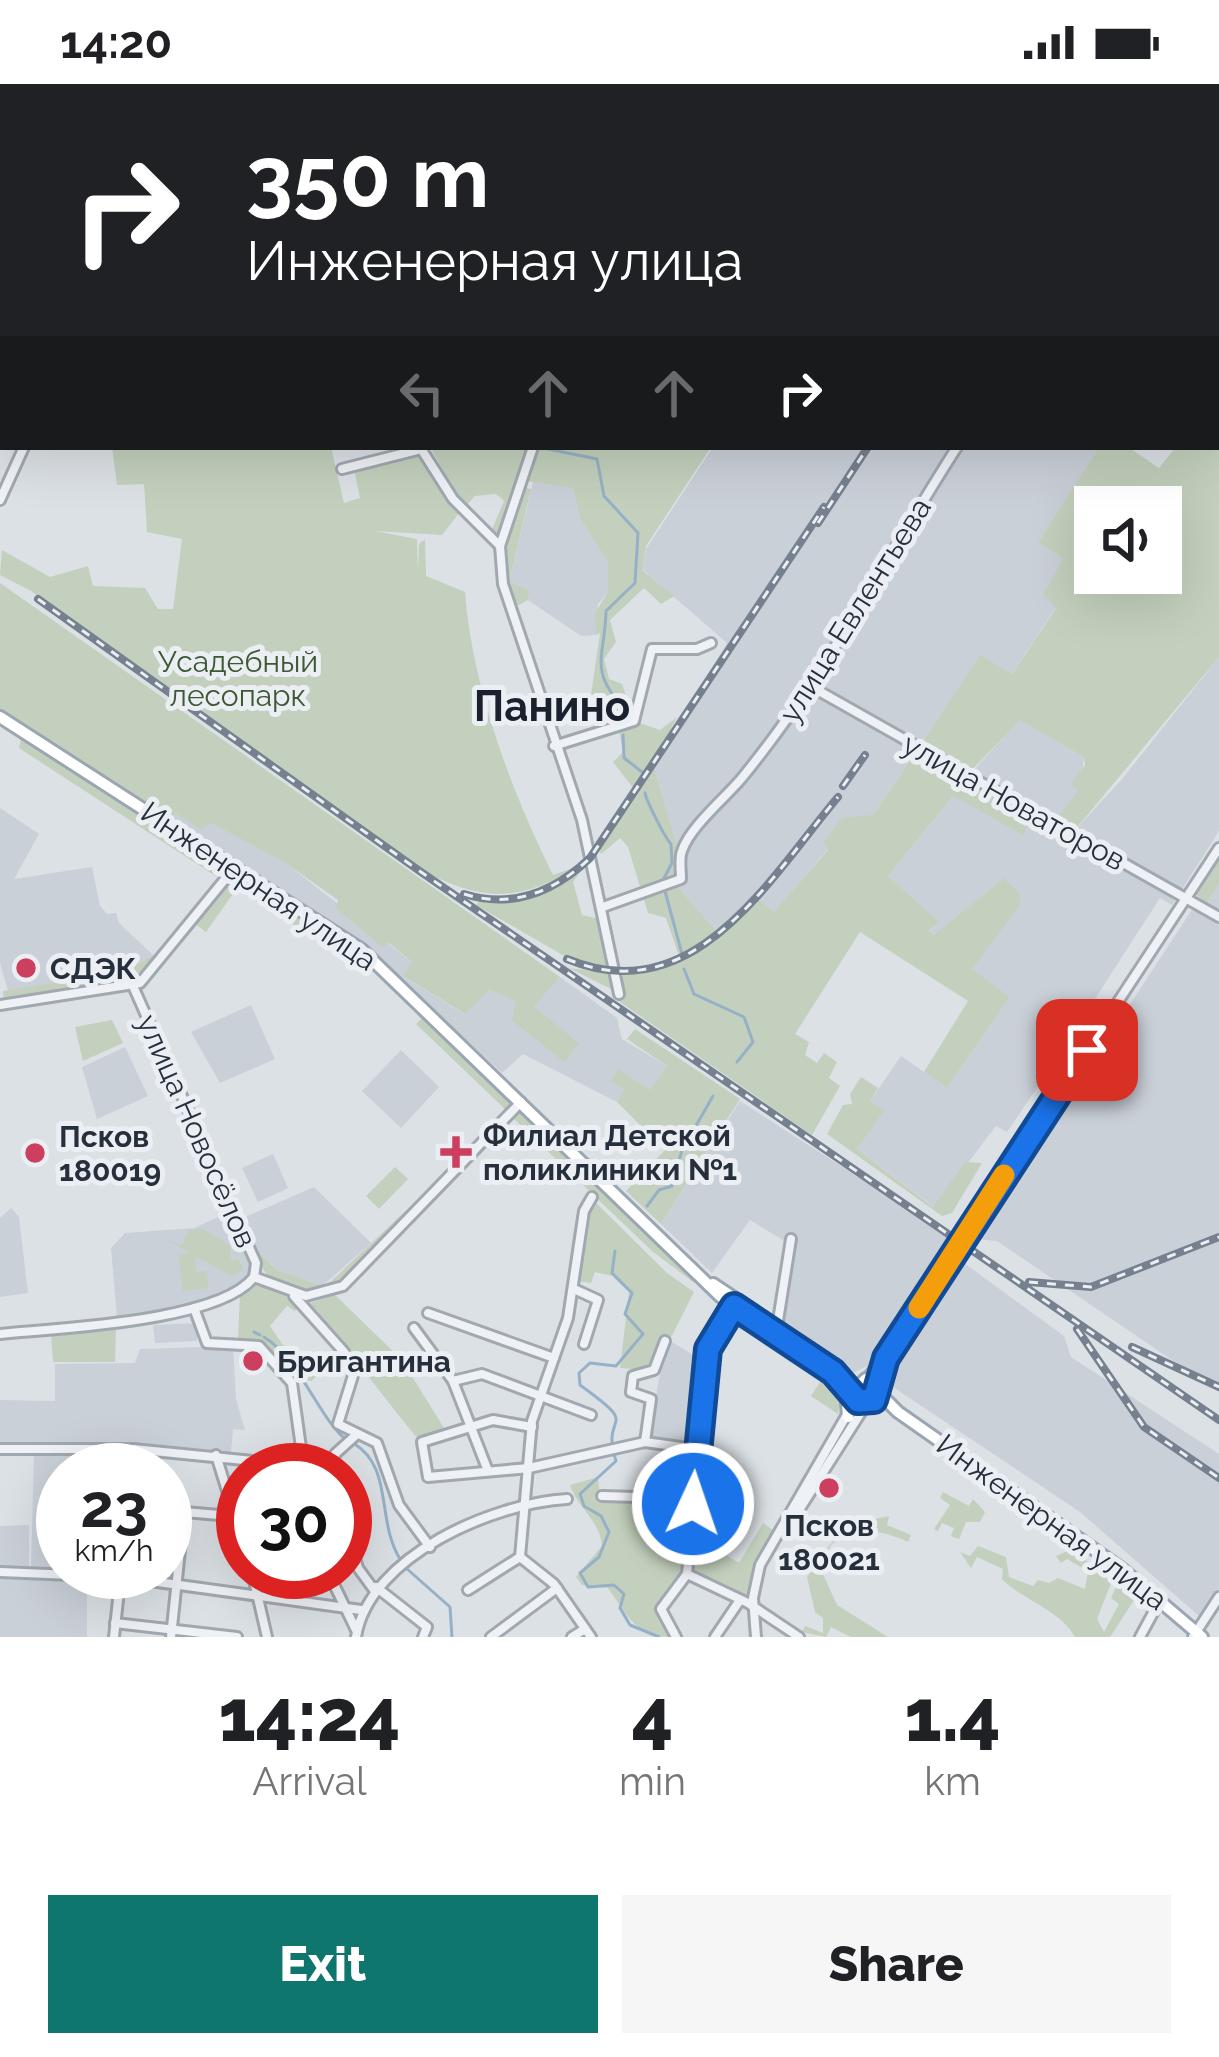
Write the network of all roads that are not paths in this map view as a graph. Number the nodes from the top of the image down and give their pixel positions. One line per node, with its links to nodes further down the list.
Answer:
1 (23, 450): 7 (street)
2 (413, 450): 6 (street)
3 (421, 450): 8 (street)
4 (532, 450): 8 (street)
5 (956, 450): 10 (street, улица Евлентьева)
6 (342, 469)
7 (0, 500)
8 (500, 546): 12 (street)
9 (711, 644): 12 (street)
10 (810, 686): 15 (street, улица Новаторов); 16 (street, улица Евлентьева)
11 (0, 717): 14 (main road, Инженерная улица)
12 (554, 746): 16 (street)
13 (1219, 848): 15 (street)
14 (236, 866): 18 (street); 21 (main road, Инженерная улица)
15 (1187, 896): 17 (street, улица Новаторов); 41 (street, bridge)
16 (603, 907): 19 (street)
17 (1219, 917)
18 (133, 986): 20 (street); 24 (street, улица Новосёлов)
19 (619, 994)
20 (0, 1005)
21 (521, 1102): 26 (main road, Инженерная улица); 27 (street)
22 (592, 1197): 25 (street)
23 (791, 1239): 31 (street)
24 (254, 1277): 27 (street); 29 (street)
25 (573, 1288): 35 (street); 37 (street)
26 (724, 1293): 28 (main road, Инженерная улица); 31 (main road, Инженерная улица)
27 (293, 1294): 36 (street)
28 (734, 1306): 39 (main road, Инженерная улица); 53 (street)
29 (194, 1308): 33 (street); 49 (street)
30 (428, 1313): 37 (street)
31 (777, 1327): 41 (main road, Инженерная улица)
32 (414, 1328): 40 (street)
33 (0, 1334)
34 (665, 1341): 48 (street)
35 (584, 1344)
36 (344, 1352)
37 (554, 1358): 42 (street)
38 (356, 1366): 47 (street)
39 (833, 1372): 41 (main road, Инженерная улица); 44 (main road)
40 (453, 1381): 42 (street); 45 (street)
41 (866, 1391): 44 (street); 78 (main road, Инженерная улица); 79 (street)
42 (541, 1394): 43 (street); 46 (street)
43 (591, 1415)
44 (848, 1418): 79 (street)
45 (474, 1424): 46 (street); 57 (street); 57 (street)
46 (532, 1427): 56 (street)
47 (356, 1435): 50 (street); 62 (street)
48 (646, 1442): 53 (street); 56 (street)
49 (300, 1443)
50 (347, 1443)
51 (0, 1449): 52 (street)
52 (36, 1449)
53 (695, 1449): 61 (street)
54 (192, 1453): 55 (street)
55 (216, 1455)
56 (529, 1468): 57 (street); 60 (street)
57 (488, 1471)
58 (602, 1496): 61 (street)
59 (567, 1499): 60 (street)
60 (528, 1502): 62 (street); 63 (street)
61 (693, 1504): 66 (street)
62 (430, 1546): 68 (street)
63 (520, 1557): 69 (street); 70 (street)
64 (0, 1572): 65 (street)
65 (36, 1573)
66 (687, 1574): 77 (street); 93 (street)
67 (372, 1584): 68 (street)
68 (375, 1588): 81 (street); 90 (street)
69 (557, 1588): 83 (street); 91 (street)
70 (468, 1590)
71 (1219, 1597): 86 (street)
72 (118, 1599): 82 (street)
73 (175, 1599): 84 (street)
74 (260, 1599): 89 (street)
75 (278, 1599): 80 (street)
76 (338, 1599): 80 (street)
77 (740, 1600): 79 (street); 94 (street)
78 (1160, 1600): 86 (main road, Инженерная улица); 97 (street)
79 (754, 1605): 95 (street); 96 (street)
80 (341, 1606): 81 (street); 85 (street)
81 (361, 1610): 85 (street)
82 (116, 1623): 84 (street); 87 (street)
83 (588, 1633): 92 (street)
84 (172, 1634): 88 (street)
85 (356, 1634)
86 (1197, 1635)
87 (114, 1637)
88 (237, 1637)
89 (267, 1637)
90 (423, 1637)
91 (491, 1637)
92 (572, 1637)
93 (676, 1637)
94 (715, 1637)
95 (756, 1637)
96 (800, 1637)
97 (1140, 1637)

